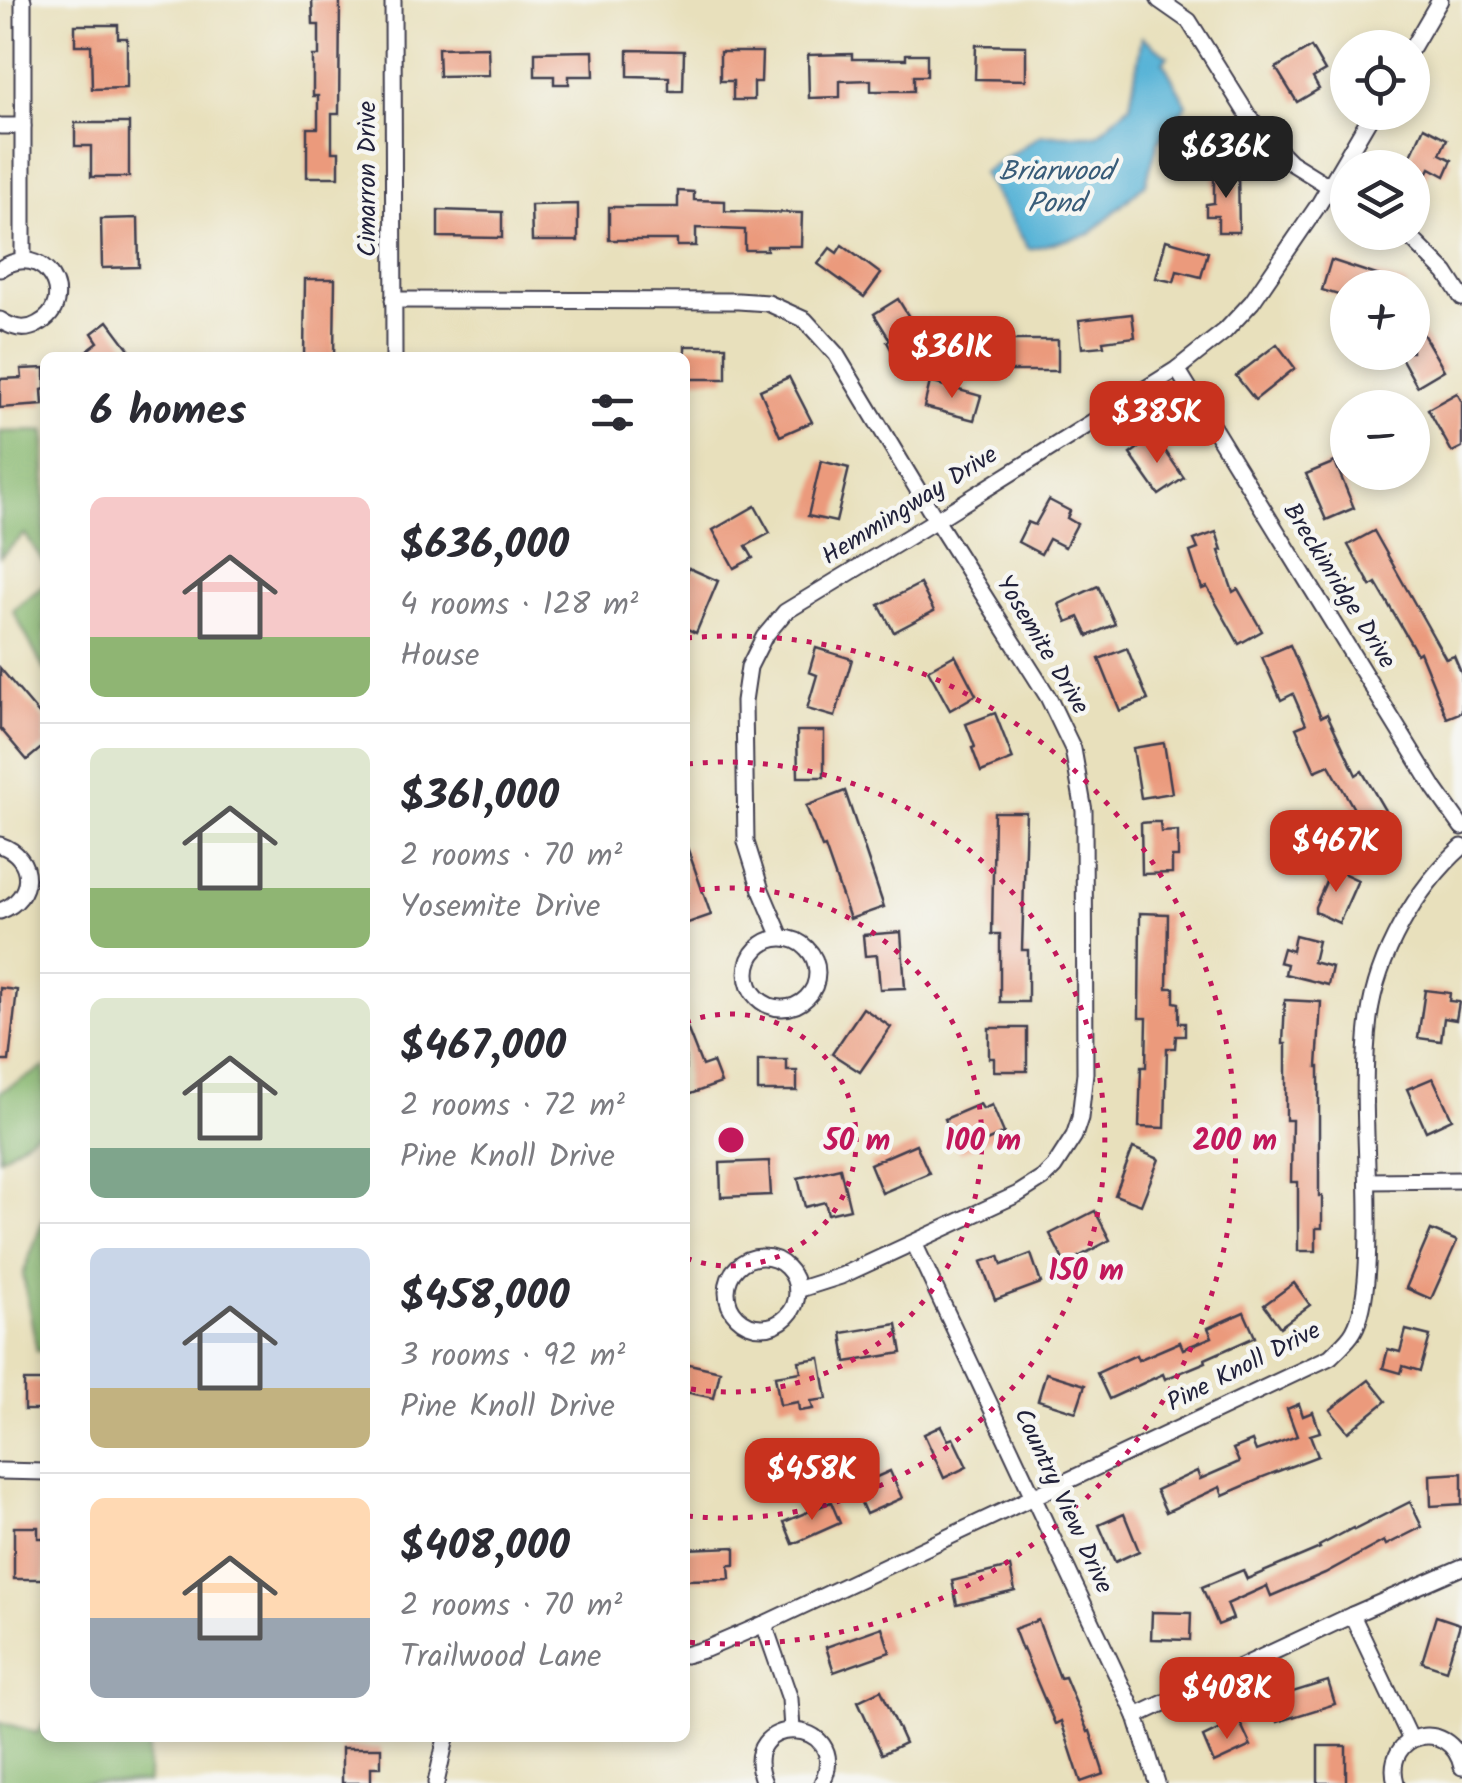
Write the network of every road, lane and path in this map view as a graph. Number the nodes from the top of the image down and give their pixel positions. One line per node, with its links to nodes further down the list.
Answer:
1 (22, 0): 7 (street)
2 (393, 0): 14 (street, Cimarron Drive)
3 (1159, 0): 9 (street)
4 (1440, 0): 5 (street)
5 (1422, 30)
6 (0, 126): 7 (street)
7 (23, 126): 11 (street)
8 (1362, 130): 9 (street, Hemmingway Drive)
9 (1329, 187): 17 (street, Hemmingway Drive)
10 (1423, 250): 13 (street)
11 (23, 260): 12 (street); 15 (street)
12 (0, 269)
13 (1462, 298)
14 (393, 300): 16 (street, Cimarron Drive); 18 (street, Yosemite Drive)
15 (0, 320)
16 (394, 352)
17 (1177, 369): 18 (street, Hemmingway Drive); 19 (street, Breckinridge Drive)
18 (936, 520): 23 (street, Hemmingway Drive); 26 (street, Yosemite Drive)
19 (1462, 826)
20 (0, 844): 22 (street)
21 (1462, 847): 25 (street, Pine Knoll Drive)
22 (0, 911)
23 (781, 937): 23 (street, Hemmingway Drive)
24 (1462, 1180): 25 (street)
25 (1368, 1181): 30 (street, Pine Knoll Drive)
26 (914, 1244): 27 (street, Yosemite Drive); 30 (street, Country View Drive)
27 (797, 1290): 27 (street)
28 (0, 1472): 29 (street)
29 (40, 1472)
30 (1034, 1497): 33 (street, Pine Knoll Drive); 35 (street, Country View Drive)
31 (1462, 1568): 32 (street)
32 (1352, 1615): 35 (street); 37 (street)
33 (764, 1624): 34 (street, Pine Knoll Drive); 36 (street)
34 (690, 1654)
35 (1136, 1716): 43 (street, Country View Drive)
36 (792, 1729): 41 (street); 42 (street)
37 (1411, 1740): 39 (street); 44 (street)
38 (445, 1742): 40 (street)
39 (1462, 1768): 45 (street)
40 (436, 1783)
41 (764, 1783)
42 (822, 1783)
43 (1157, 1783)
44 (1396, 1783)
45 (1460, 1783)

